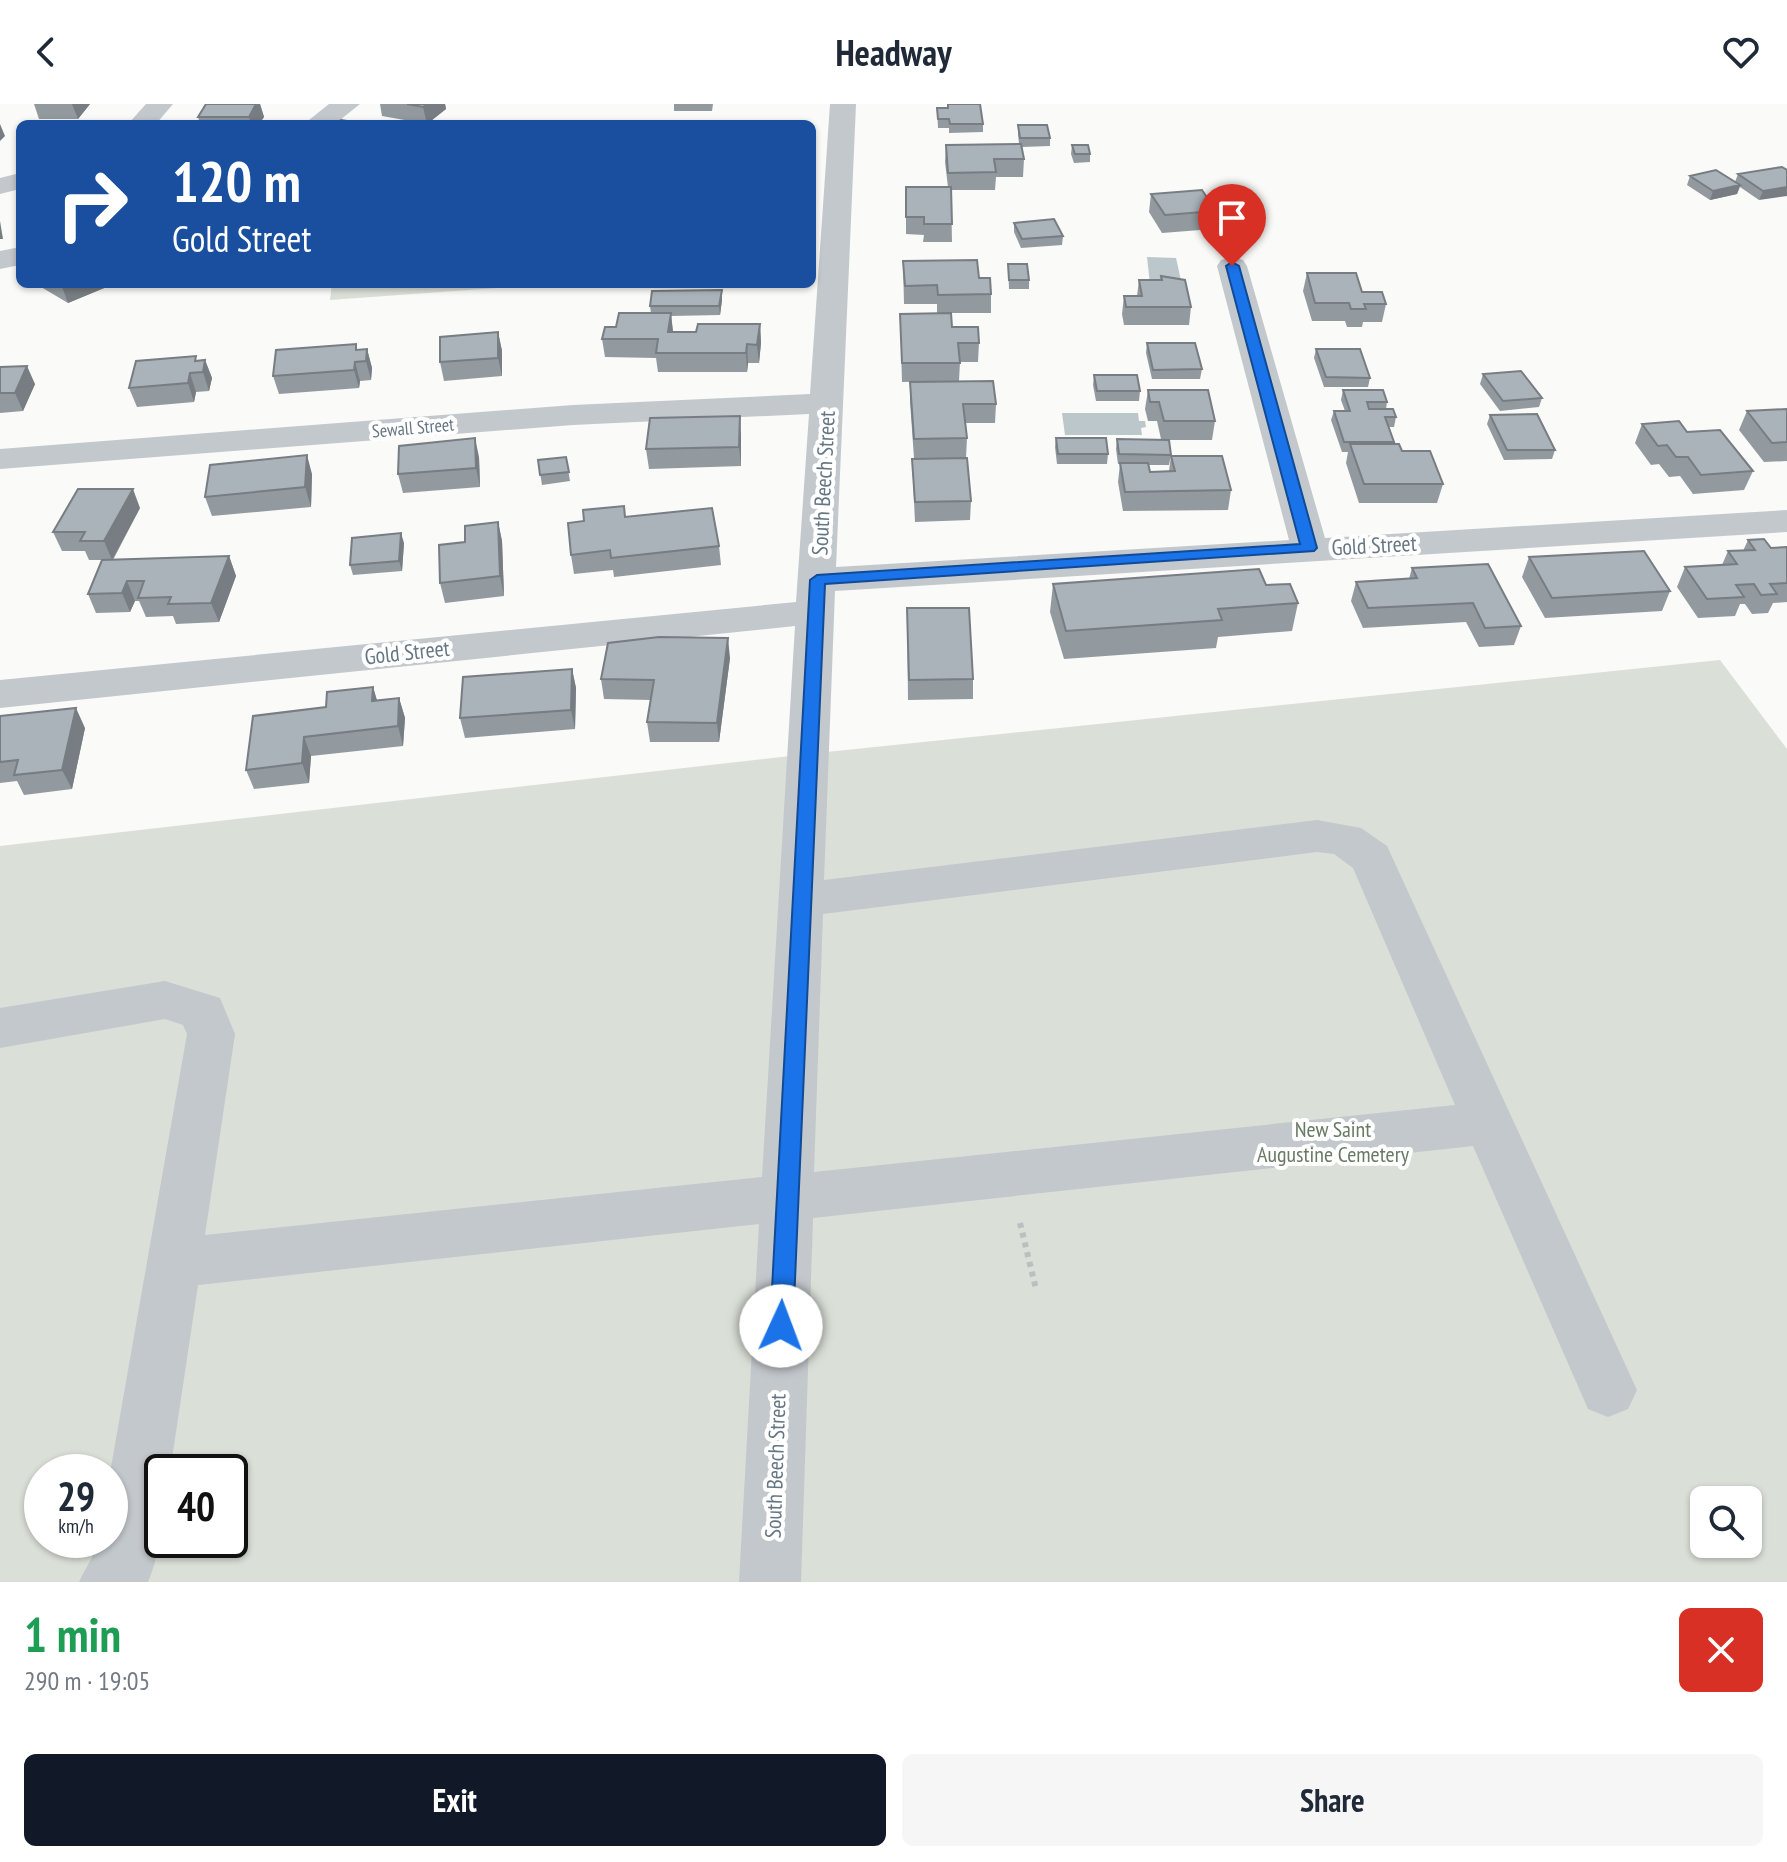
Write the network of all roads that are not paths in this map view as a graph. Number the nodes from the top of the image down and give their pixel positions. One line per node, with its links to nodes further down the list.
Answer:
1 (160, 104): 4 (street)
2 (347, 104): 5 (street)
3 (843, 104): 6 (street, South Beech Street)
4 (145, 120)
5 (323, 120)
6 (824, 236): 8 (street, South Beech Street)
7 (1232, 266): 11 (street)
8 (827, 403): 9 (street, Sewall Street); 12 (street, South Beech Street)
9 (0, 459)
10 (1787, 521): 11 (street, Gold Street)
11 (1309, 548): 12 (street, Gold Street)
12 (816, 596): 13 (street, Gold Street); 14 (street, South Beech Street)
13 (0, 694)
14 (800, 900): 16 (street); 17 (street, South Beech Street)
15 (0, 1028): 18 (street)
16 (1488, 1123): 17 (street); 19 (street)
17 (787, 1198): 18 (street); 21 (street, South Beech Street)
18 (174, 1263): 20 (street)
19 (1608, 1390)
20 (110, 1582)
21 (770, 1582)

